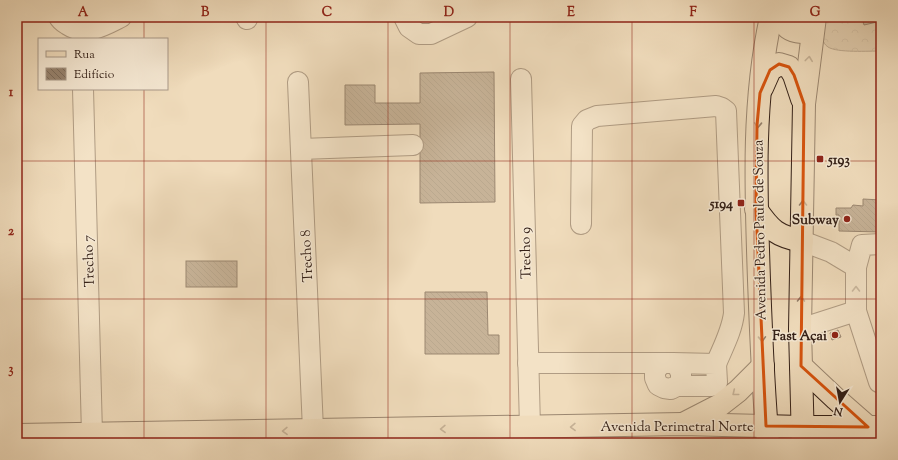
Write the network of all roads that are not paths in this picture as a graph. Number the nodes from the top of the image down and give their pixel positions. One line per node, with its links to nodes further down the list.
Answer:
1 (121, 17): 7 (street)
2 (404, 17): 3 (street)
3 (467, 17)
4 (771, 17): 11 (main road, Avenida Pedro Paulo de Souza)
5 (780, 17): 6 (main road)
6 (815, 19): 12 (main road, one-way to 6)
7 (66, 22)
8 (521, 79): 22 (street, Trecho 9)
9 (298, 82): 14 (street, Trecho 8)
10 (83, 90): 32 (street, Trecho 7)
11 (760, 93): 12 (main road); 15 (main road, Avenida Pedro Paulo de Souza, one-way to 15)
12 (804, 104): 17 (main road, one-way to 12)
13 (413, 145): 14 (street)
14 (301, 149): 31 (street, Trecho 8)
15 (756, 210): 17 (main road); 25 (main road, Avenida Pedro Paulo de Souza, one-way to 25)
16 (581, 224): 24 (street)
17 (802, 241): 19 (street); 21 (main road, one-way to 17)
18 (881, 244): 19 (street)
19 (856, 267): 20 (street, one-way to 19)
20 (856, 311): 21 (street); 27 (street)
21 (800, 329): 26 (main road)
22 (528, 363): 23 (street); 29 (street, Trecho 9)
23 (667, 363): 24 (street); 24 (street)
24 (716, 364)
25 (763, 366): 28 (main road, one-way to 28); 34 (main road, Avenida Pedro Paulo de Souza)
26 (801, 366): 30 (main road); 35 (main road)
27 (881, 382)
28 (682, 424): 29 (main road, Avenida Perimetral Norte, one-way to 29); 34 (main road, Avenida Perimetral Norte)
29 (530, 427): 31 (main road, Avenida Perimetral Norte, one-way to 31)
30 (874, 428): 35 (main road, Avenida Perimetral Norte)
31 (313, 430): 32 (main road, Avenida Perimetral Norte, one-way to 32)
32 (92, 434): 33 (main road, Avenida Perimetral Norte)
33 (17, 435)
34 (767, 435): 35 (main road, Avenida Perimetral Norte)
35 (803, 435)

